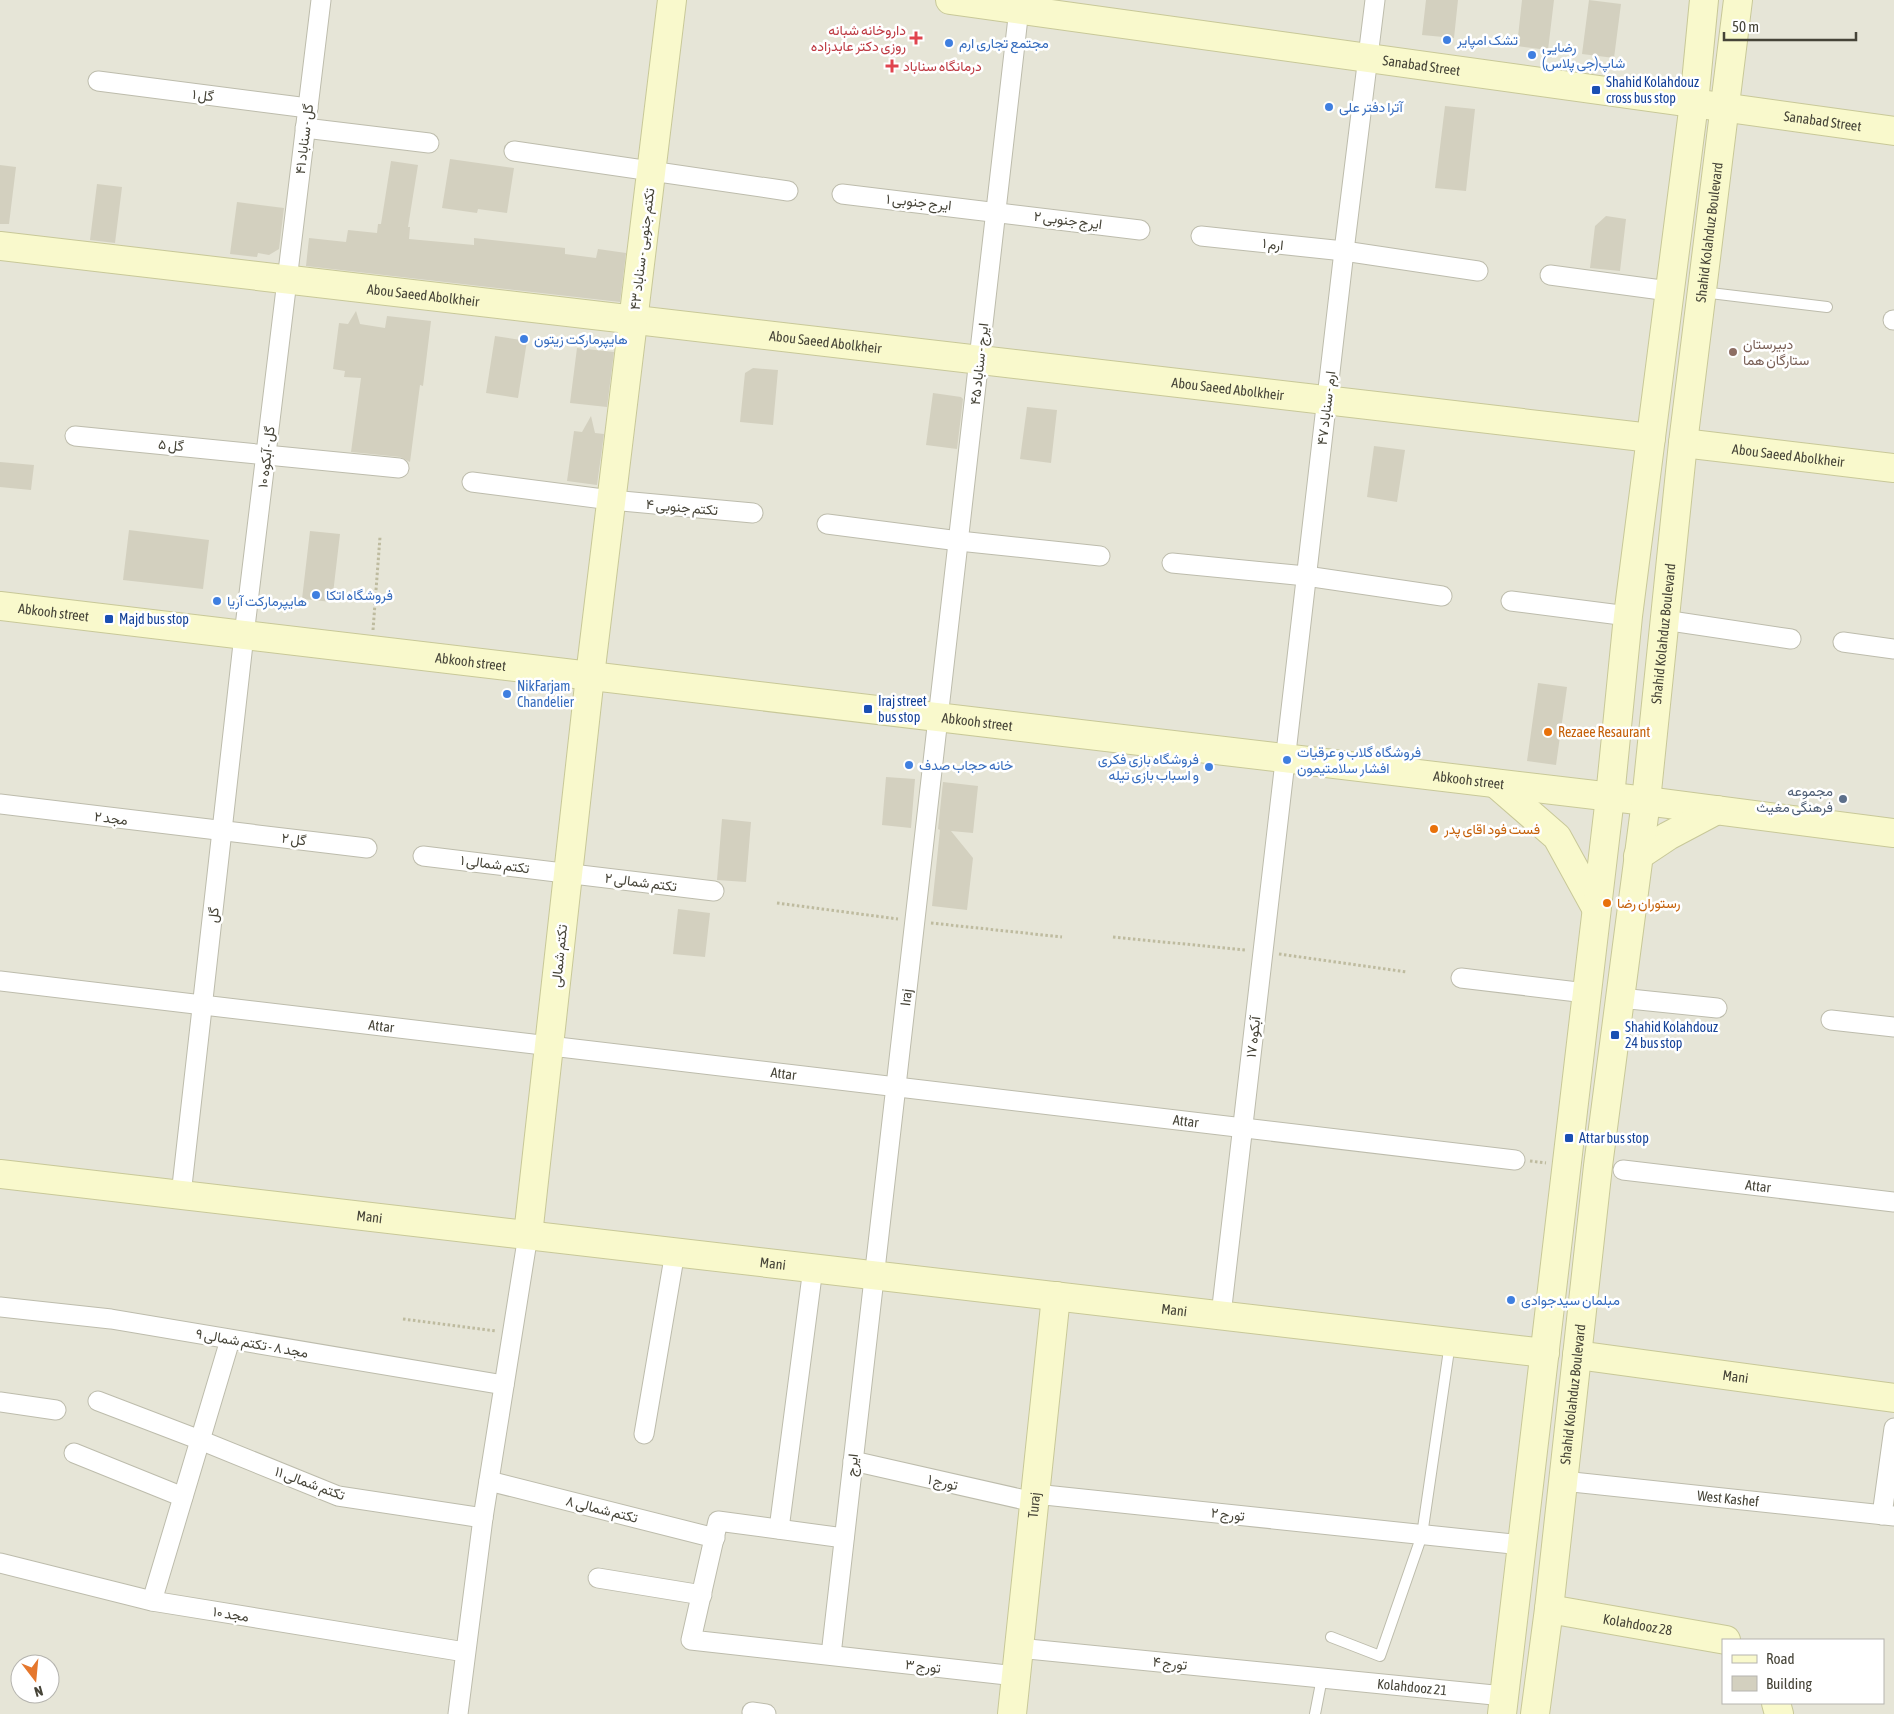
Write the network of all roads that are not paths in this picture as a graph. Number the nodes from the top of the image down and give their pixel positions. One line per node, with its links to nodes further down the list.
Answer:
1 (321, 0): 11 (street, گل - سناباد ۴۱)
2 (672, 0): 17 (main road, تکتم جنوبی - سناباد ۴۳)
3 (950, 0): 7 (main road, Sanabad Street)
4 (1376, 0): 8 (street, ارم - سناباد ۴۷)
5 (1704, 0): 10 (main road)
6 (1738, 0): 12 (main road, Shahid Kolahduz Boulevard)
7 (1020, 5): 8 (main road, Sanabad Street); 20 (street, ایرج - سناباد ۴۵)
8 (1369, 58): 10 (main road, Sanabad Street); 24 (street, ارم - سناباد ۴۷)
9 (98, 81): 11 (street, گل ۱)
10 (1694, 103): 12 (main road, Sanabad Street); 28 (main road)
11 (308, 108): 13 (street, گل - سناباد ۴۱)
12 (1726, 108): 14 (main road, Sanabad Street); 29 (main road, Shahid Kolahduz Boulevard)
13 (305, 128): 15 (street); 27 (street, گل - سناباد ۴۱)
14 (1894, 130)
15 (429, 143)
16 (514, 151): 17 (street)
17 (651, 170): 18 (street); 31 (main road, تکتم جنوبی - سناباد ۴۳)
18 (788, 191)
19 (842, 194): 20 (street, ایرج جنوبی ۱)
20 (996, 211): 21 (street, ایرج جنوبی ۲); 32 (street, ایرج - سناباد ۴۵)
21 (1140, 230)
22 (1201, 236): 24 (street, ارم ۱)
23 (0, 246): 27 (main road, Abou Saeed Abolkheir)
24 (1344, 251): 25 (street, ارم ۱); 33 (street, ارم - سناباد ۴۷)
25 (1478, 271)
26 (1550, 275): 28 (street)
27 (287, 279): 31 (main road, Abou Saeed Abolkheir); 37 (street, گل - آبکوه ۱۰)
28 (1669, 291): 35 (main road)
29 (1701, 292): 30 (lane); 36 (main road, Shahid Kolahduz Boulevard)
30 (1827, 307)
31 (633, 319): 32 (main road, Abou Saeed Abolkheir); 41 (main road, تکتم جنوبی - سناباد ۴۳)
32 (980, 360): 33 (main road, Abou Saeed Abolkheir); 44 (street, ایرج - سناباد ۴۵)
33 (1327, 400): 35 (main road, Abou Saeed Abolkheir); 47 (street, ارم - سناباد ۴۷)
34 (75, 436): 37 (street, گل ۵)
35 (1651, 438): 51 (main road)
36 (1683, 443): 39 (main road, Abou Saeed Abolkheir); 52 (main road, Shahid Kolahduz Boulevard)
37 (266, 454): 38 (street, گل ۵); 53 (street, گل - آبکوه ۱۰)
38 (399, 468)
39 (1894, 468)
40 (472, 482): 41 (street, تکتم جنوبی ۴)
41 (611, 500): 42 (street, تکتم جنوبی ۴); 57 (main road, تکتم جنوبی - سناباد ۴۳)
42 (754, 513)
43 (827, 524): 44 (street)
44 (959, 541): 45 (street); 58 (street, ایرج - سناباد ۴۵)
45 (1100, 556)
46 (1172, 563): 47 (street)
47 (1306, 576): 48 (street); 59 (street, ارم - سناباد ۴۷)
48 (1442, 596)
49 (1511, 601): 51 (street)
50 (0, 606): 53 (main road, Abkooh street)
51 (1628, 616): 61 (main road)
52 (1664, 620): 54 (street); 62 (main road, Shahid Kolahduz Boulevard)
53 (244, 635): 57 (main road, Abkooh street); 65 (street, گل)
54 (1791, 639)
55 (1843, 642): 56 (street)
56 (1894, 649)
57 (590, 676): 58 (main road, Abkooh street); 70 (main road, تکتم شمالی)
58 (939, 718): 59 (main road, Abkooh street); 82 (street, Iraj)
59 (1285, 759): 60 (main road, Abkooh street); 83 (street, آبکوه ۱۷)
60 (1496, 784): 61 (main road, Abkooh street); 72 (main road)
61 (1610, 797): 62 (main road, Abkooh street); 72 (main road)
62 (1646, 801): 64 (main road, Abkooh street); 69 (main road, Shahid Kolahduz Boulevard)
63 (0, 804): 65 (street, مجد ۲)
64 (1717, 810): 66 (main road, Abkooh street); 69 (main road)
65 (222, 831): 67 (street, گل ۲); 77 (street, گل)
66 (1894, 832)
67 (367, 848)
68 (423, 856): 70 (street, تکتم شمالی ۱)
69 (1638, 856): 76 (main road, Shahid Kolahduz Boulevard)
70 (568, 873): 71 (street, تکتم شمالی ۲); 81 (main road, تکتم شمالی)
71 (714, 892)
72 (1596, 908): 75 (main road)
73 (1461, 978): 75 (street)
74 (0, 981): 77 (street, Attar)
75 (1586, 993): 98 (main road)
76 (1620, 998): 78 (street); 99 (main road, Shahid Kolahduz Boulevard)
77 (202, 1005): 81 (street, Attar); 87 (street, گل)
78 (1717, 1008)
79 (1831, 1020): 80 (street)
80 (1894, 1027)
81 (549, 1046): 82 (street, Attar); 89 (main road, تکتم شمالی)
82 (896, 1087): 83 (street, Attar); 92 (street, Iraj)
83 (1242, 1128): 84 (street, Attar); 95 (street, آبکوه ۱۷)
84 (1515, 1160)
85 (1623, 1170): 88 (street, Attar)
86 (0, 1174): 87 (main road, Mani)
87 (181, 1195): 89 (main road, Mani)
88 (1894, 1202)
89 (528, 1235): 90 (main road, Mani); 100 (street)
90 (675, 1252): 91 (main road, Mani); 106 (street)
91 (813, 1268): 92 (main road, Mani); 116 (street)
92 (873, 1275): 93 (main road, Mani); 109 (street, ایرج)
93 (1056, 1296): 95 (main road, Mani); 113 (main road, Turaj)
94 (0, 1307): 96 (street, مجد ۸ - تکتم شمالی ۹)
95 (1221, 1315): 97 (main road, Mani)
96 (230, 1340): 100 (street, مجد ۸ - تکتم شمالی ۹); 107 (street)
97 (1450, 1342): 98 (main road, Mani); 117 (lane)
98 (1545, 1353): 120 (main road)
99 (1577, 1355): 101 (main road, Mani); 111 (main road, Shahid Kolahduz Boulevard)
100 (504, 1385): 110 (street)
101 (1894, 1398)
102 (0, 1402): 104 (street)
103 (98, 1402): 107 (street, تکتم شمالی ۱۱)
104 (56, 1410)
105 (1894, 1428): 114 (street)
106 (644, 1434)
107 (200, 1440): 112 (street); 115 (street, تکتم شمالی ۱۱)
108 (74, 1453): 112 (street)
109 (853, 1461): 113 (street, تورج ۱); 119 (street, ایرج)
110 (489, 1481): 115 (street); 118 (street, تکتم شمالی ۸)
111 (1563, 1481): 114 (street, West Kashef); 125 (main road, Shahid Kolahduz Boulevard)
112 (183, 1497): 124 (street)
113 (1034, 1498): 117 (street, تورج ۲); 128 (main road, Turaj)
114 (1888, 1516)
115 (483, 1518): 129 (street)
116 (779, 1529): 118 (street); 119 (street)
117 (1422, 1535): 120 (street, تورج ۲); 126 (lane)
118 (714, 1538): 123 (street)
119 (844, 1538): 130 (street, ایرج)
120 (1522, 1545): 133 (main road)
121 (0, 1563): 124 (street, مجد ۱۰)
122 (598, 1578): 123 (street)
123 (702, 1595): 130 (street, تورج ۳)
124 (152, 1601): 129 (street, مجد ۱۰)
125 (1549, 1609): 127 (main road, Kolahdooz 28); 137 (main road, Shahid Kolahduz Boulevard)
126 (1332, 1637)
127 (1722, 1639)
128 (1018, 1648): 131 (main road, Turaj); 132 (street, تورج ۴)
129 (465, 1652): 134 (street)
130 (831, 1655): 131 (street, تورج ۳)
131 (1016, 1676): 135 (main road, Turaj)
132 (1322, 1678): 133 (street, Kolahdooz 21); 136 (lane)
133 (1503, 1705)
134 (458, 1714)
135 (1012, 1714)
136 (1315, 1714)
137 (1535, 1714)

